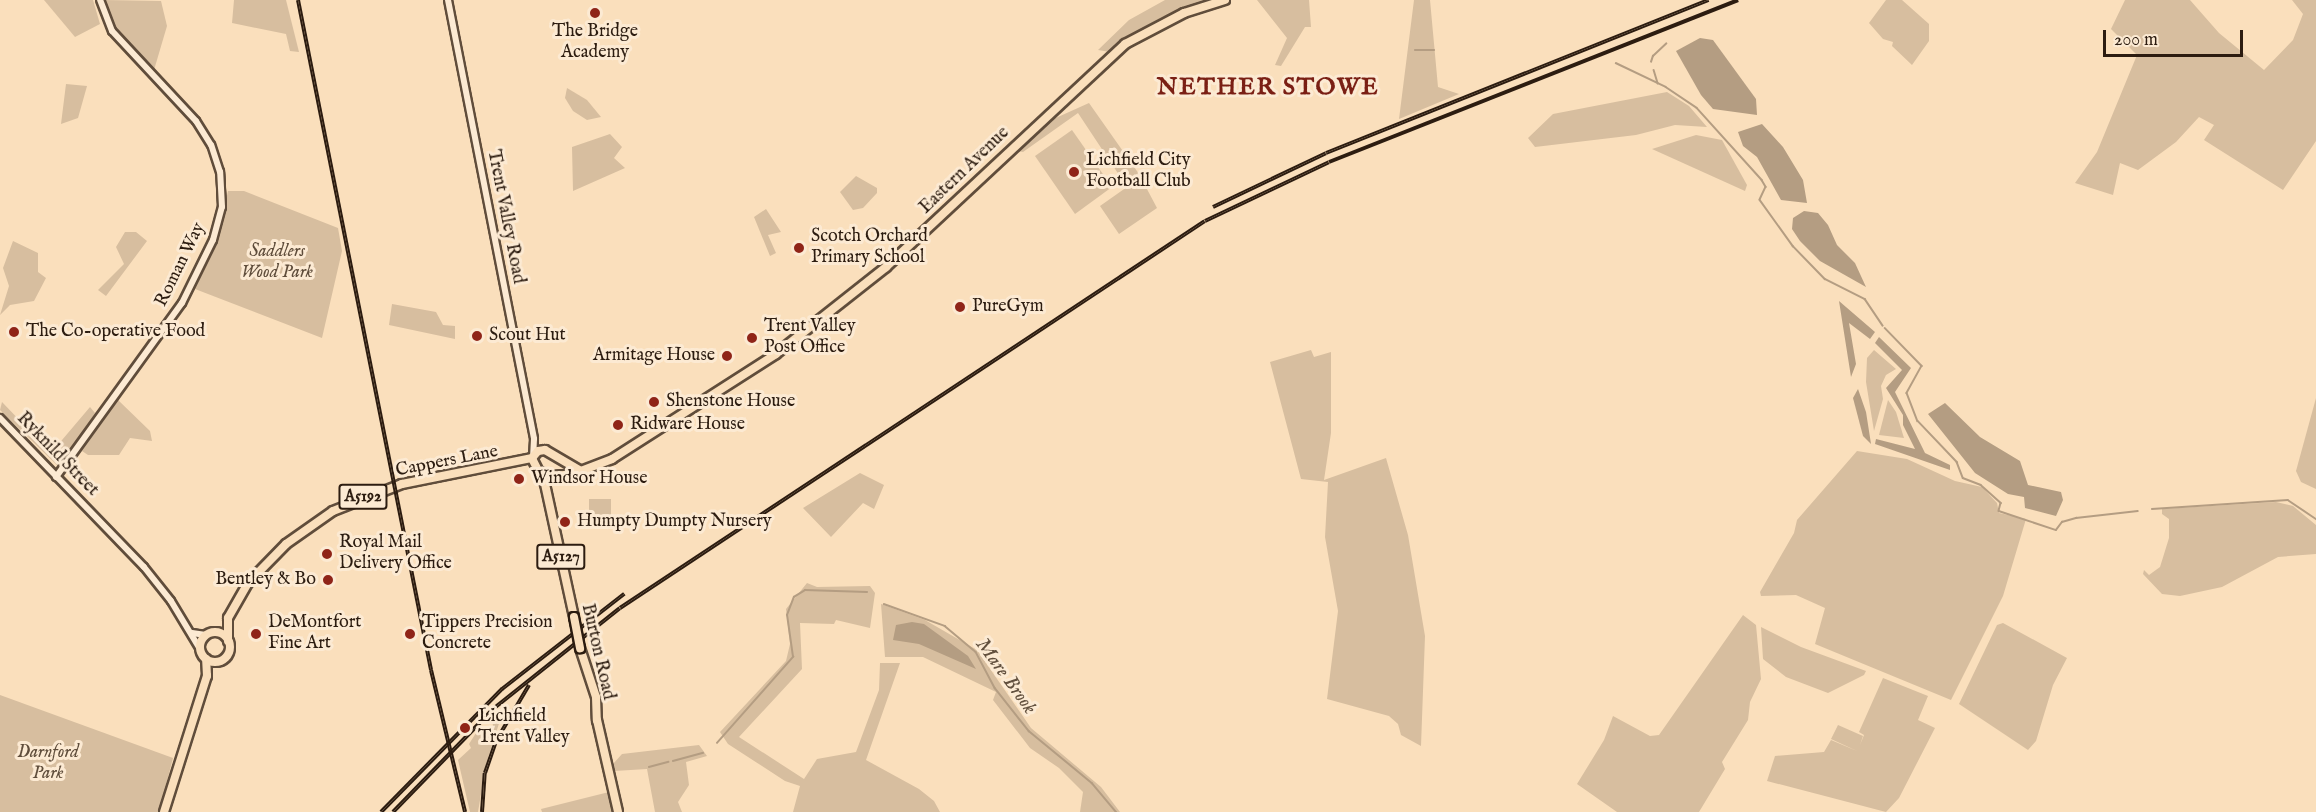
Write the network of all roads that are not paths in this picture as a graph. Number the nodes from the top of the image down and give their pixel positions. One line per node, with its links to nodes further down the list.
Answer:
1 (100, 0): 13 (street, Roman Way)
2 (448, 0): 5 (street, Trent Valley Road)
3 (1225, 0): 11 (highway, Eastern Avenue)
4 (0, 418): 13 (street, Ryknild Street)
5 (534, 439): 6 (street); 7 (street, Trent Valley Road)
6 (545, 450): 7 (highway, Cappers Lane); 8 (highway)
7 (532, 457): 9 (highway, Cappers Lane / A5192); 10 (highway)
8 (562, 461): 11 (highway); 12 (highway)
9 (514, 464): 10 (highway, Cappers Lane / A5192); 15 (highway, Cappers Lane / A5192)
10 (538, 471): 12 (highway, Cappers Lane); 14 (highway, A5127)
11 (581, 471): 12 (highway, Eastern Avenue)
12 (556, 476): 14 (highway)
13 (56, 477): 16 (street, Ryknild Street)
14 (547, 498): 24 (highway, Burton Road / A5127, bridge)
15 (242, 592): 17 (highway, Cappers Lane / A5192); 18 (highway, Cappers Lane / A5192)
16 (192, 633): 17 (street); 19 (street, Ryknild Street)
17 (209, 634): 18 (highway); 19 (highway)
18 (228, 641): 21 (highway)
19 (200, 649): 20 (highway)
20 (206, 659): 21 (highway); 22 (highway)
21 (224, 659): 22 (highway)
22 (207, 676): 23 (highway)
23 (164, 812)
24 (618, 812)

